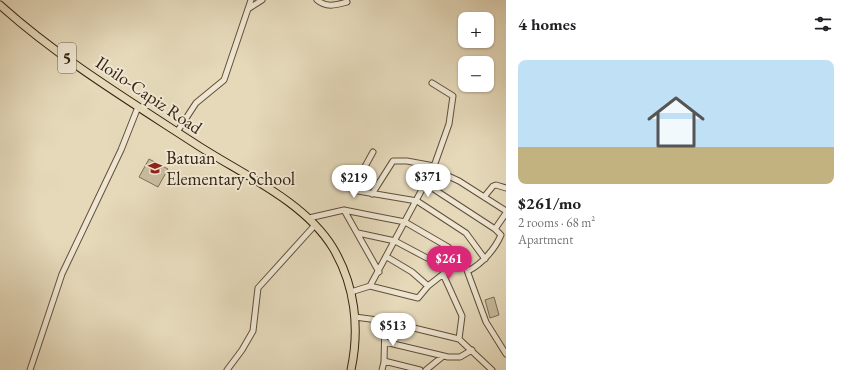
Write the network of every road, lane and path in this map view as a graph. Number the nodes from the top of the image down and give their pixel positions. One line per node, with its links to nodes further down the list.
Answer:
1 (4, 0): 6 (street)
2 (251, 0): 7 (street)
3 (262, 0): 7 (street)
4 (316, 0): 5 (street)
5 (347, 2)
6 (0, 4): 9 (highway, Iloilo-Capiz Road / 5)
7 (248, 9): 10 (street)
8 (432, 83): 12 (street)
9 (138, 107): 10 (highway, Iloilo-Capiz Road / 5); 45 (street)
10 (177, 132): 20 (highway, Iloilo-Capiz Road / 5)
11 (373, 152): 15 (street)
12 (434, 167): 13 (street); 15 (street); 16 (street)
13 (426, 184): 17 (street); 23 (street)
14 (506, 188): 16 (street)
15 (372, 194): 17 (street)
16 (484, 197): 19 (street)
17 (417, 201): 21 (street); 29 (street)
18 (344, 210): 20 (street); 21 (street); 24 (street)
19 (506, 212): 23 (street)
20 (309, 218): 22 (highway, Iloilo-Capiz Road / 5)
21 (405, 222): 26 (street); 30 (street)
22 (315, 225): 36 (highway, Iloilo-Capiz Road / 5); 46 (street)
23 (495, 229): 25 (street)
24 (358, 233): 26 (street); 32 (street)
25 (504, 236): 29 (street)
26 (395, 241): 27 (street); 28 (street)
27 (386, 257): 32 (street); 35 (street)
28 (427, 258)
29 (485, 259): 31 (street)
30 (461, 260): 31 (street); 33 (street)
31 (468, 271): 42 (street)
32 (378, 272): 34 (street)
33 (442, 274): 35 (street); 39 (street)
34 (370, 286): 35 (street); 36 (street)
35 (428, 286)
36 (351, 292): 37 (highway, Iloilo-Capiz Road / 5)
37 (355, 317): 38 (street); 47 (highway, Iloilo-Capiz Road / 5)
38 (385, 321): 39 (street); 40 (street)
39 (459, 339): 41 (street)
40 (384, 342): 43 (street); 44 (street)
41 (472, 350): 43 (street); 51 (street)
42 (506, 354)
43 (442, 357): 50 (street)
44 (384, 361): 48 (street); 49 (street)
45 (30, 370)
46 (227, 370)
47 (351, 370)
48 (382, 370)
49 (420, 370)
50 (426, 370)
51 (492, 370)

